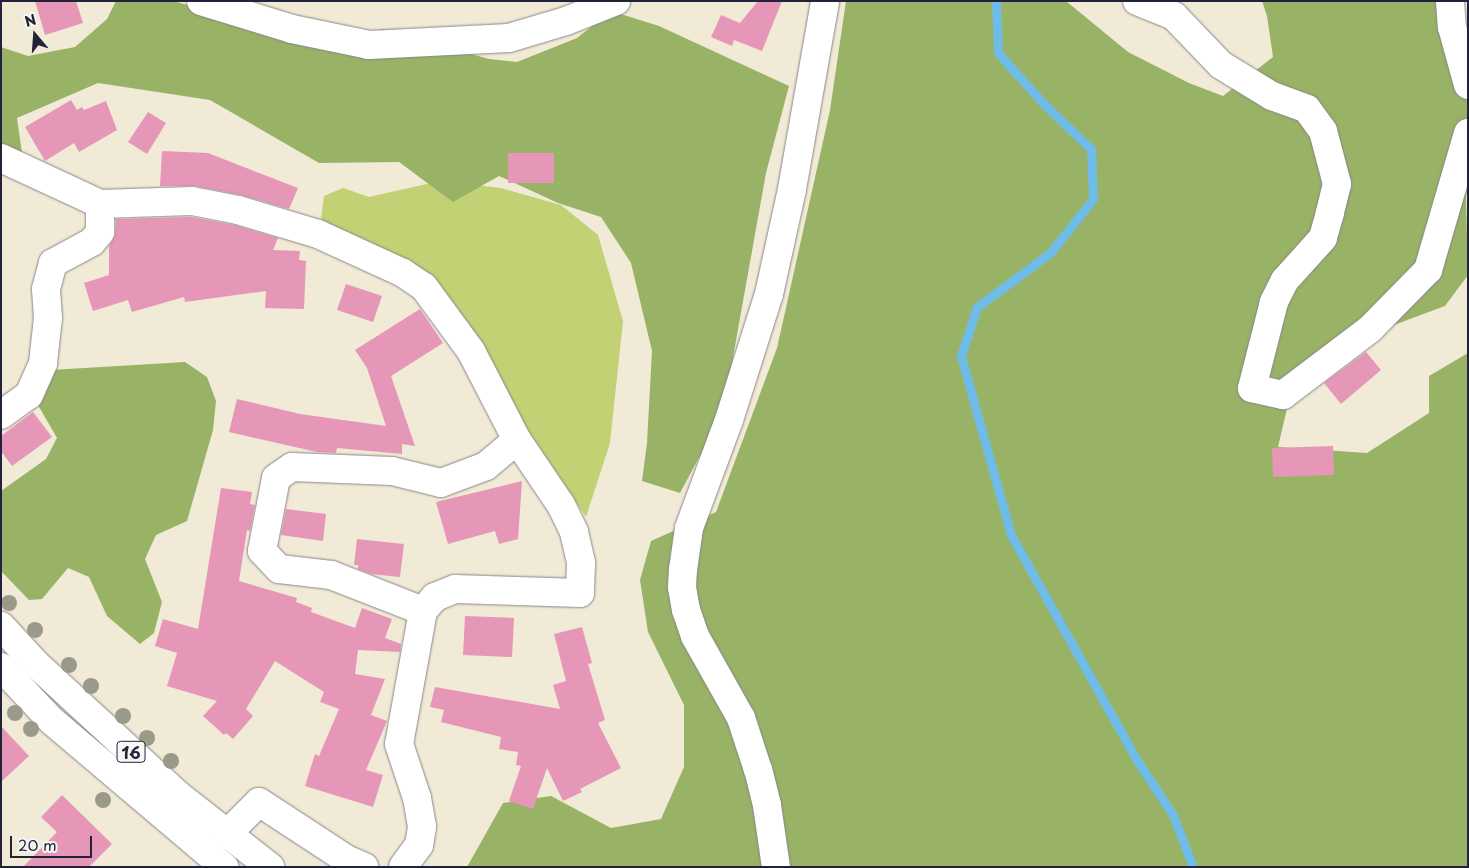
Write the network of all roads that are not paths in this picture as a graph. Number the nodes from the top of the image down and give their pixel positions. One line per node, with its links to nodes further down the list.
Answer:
1 (201, 1): 2 (street)
2 (616, 1)
3 (825, 1): 20 (street)
4 (1136, 1): 7 (street)
5 (1450, 1): 6 (street)
6 (1468, 85)
7 (1468, 133)
8 (1, 158): 9 (street)
9 (100, 204): 10 (street); 11 (street)
10 (1, 415)
11 (517, 440): 12 (street); 12 (street)
12 (423, 611): 19 (street)
13 (1, 626): 15 (street, 16)
14 (1, 667): 16 (street, 16)
15 (227, 834): 17 (street, 16); 18 (street)
16 (224, 867)
17 (270, 867)
18 (364, 867)
19 (403, 867)
20 (776, 867)

